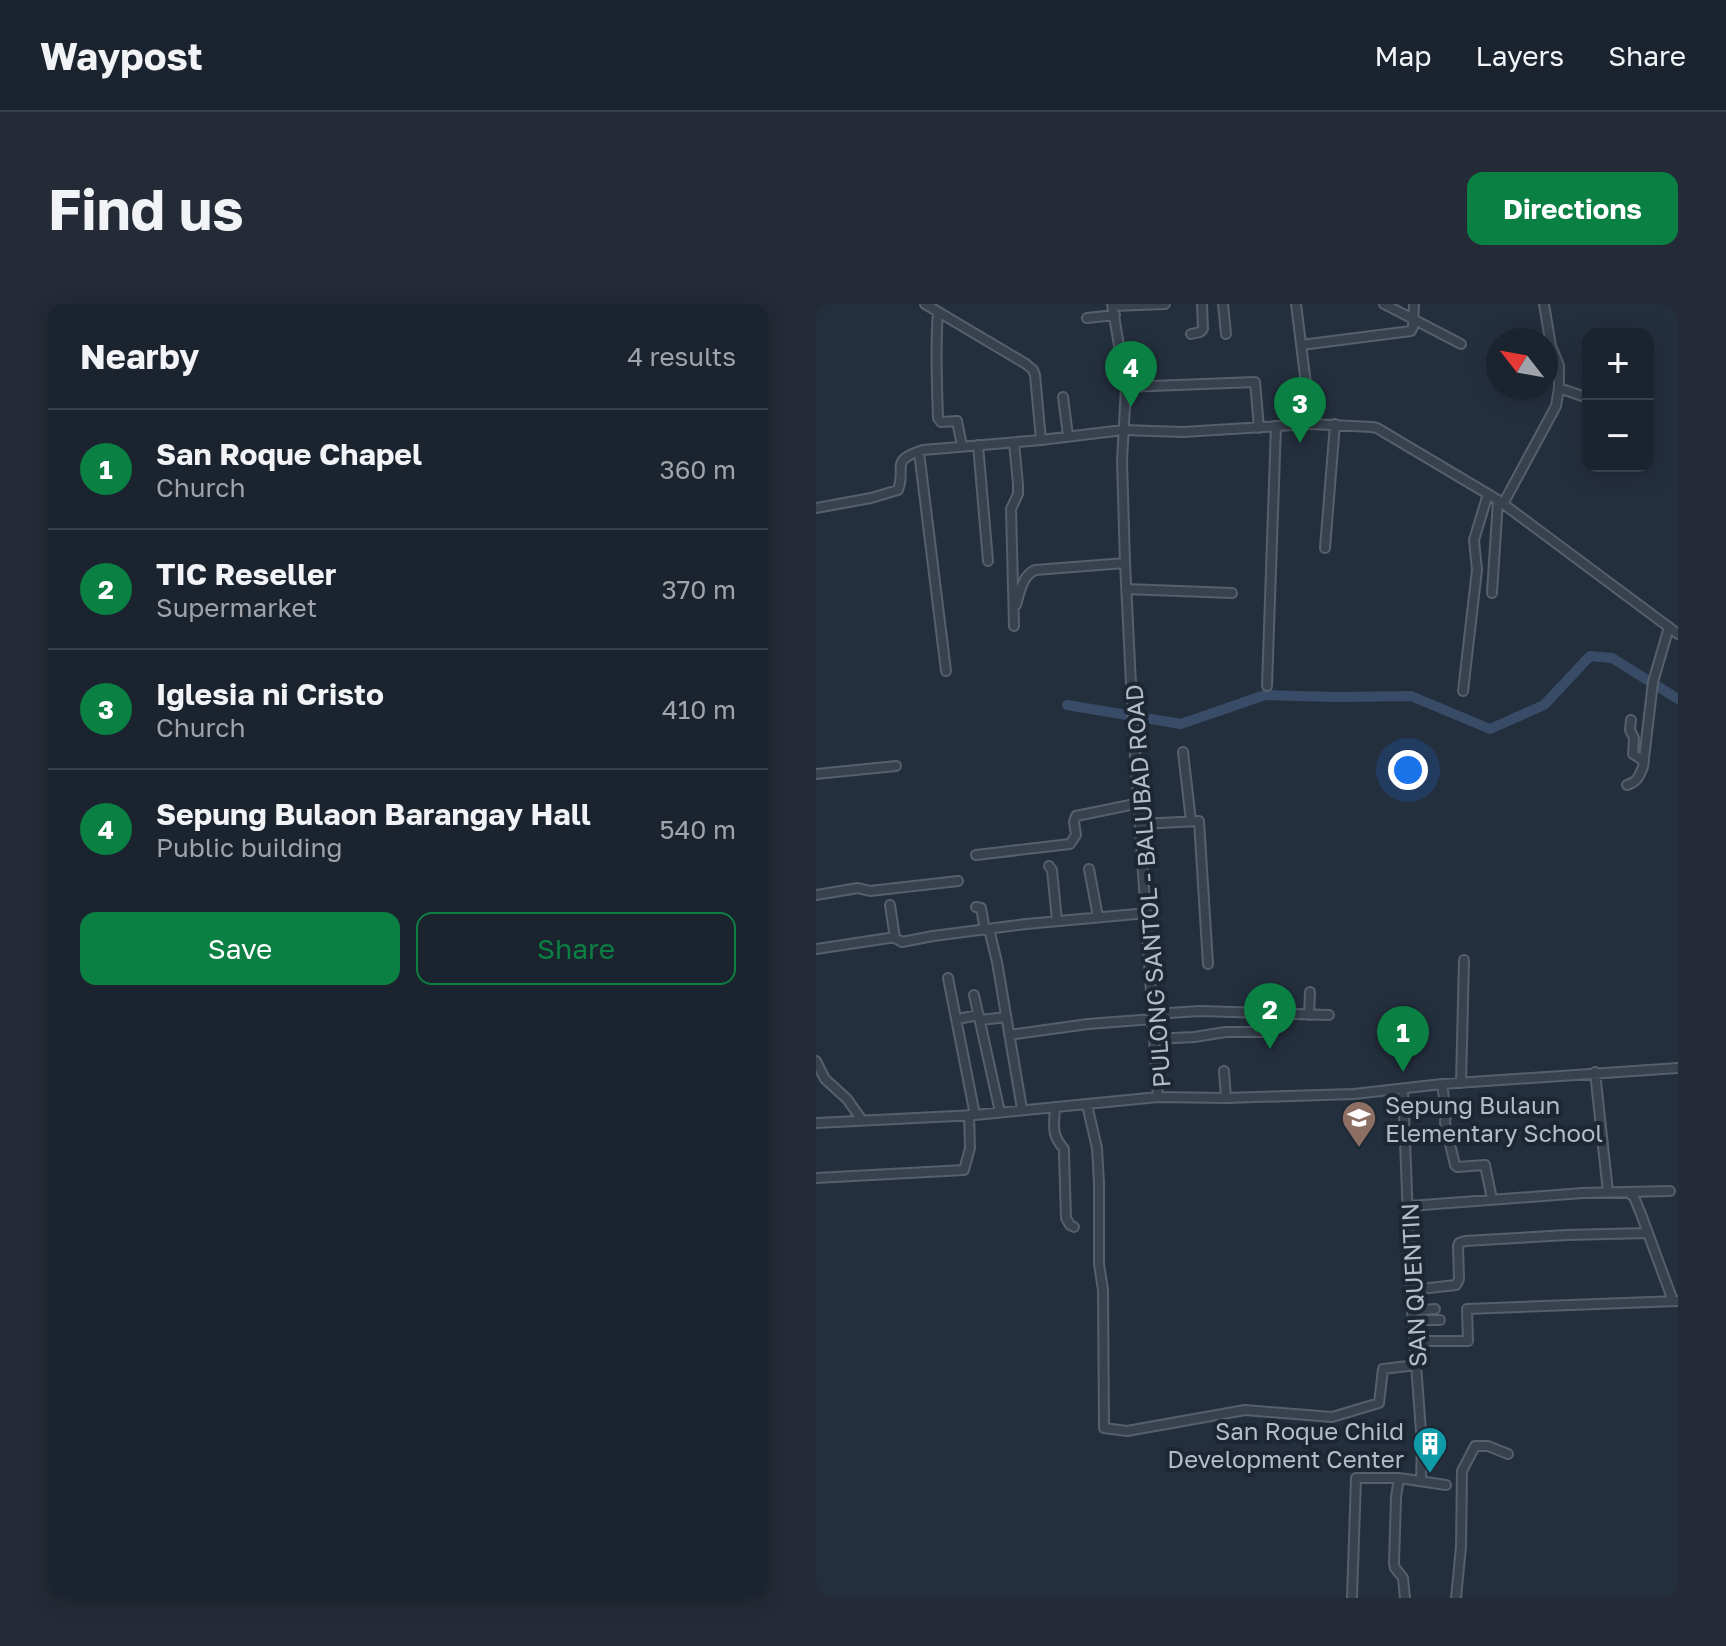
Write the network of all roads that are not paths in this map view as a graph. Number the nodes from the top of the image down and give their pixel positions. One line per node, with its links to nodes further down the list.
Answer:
1 (925, 304): 10 (street)
2 (1165, 304): 9 (street)
3 (1202, 304): 13 (street)
4 (1223, 304): 14 (street)
5 (1296, 304): 16 (street)
6 (1384, 304): 12 (street)
7 (1414, 304): 12 (street)
8 (1544, 304): 18 (street)
9 (1113, 308): 11 (street); 17 (street, PULONG SANTOL - BALUBAD ROAD)
10 (938, 312): 27 (street); 30 (street)
11 (1087, 318)
12 (1413, 319): 15 (street); 16 (street)
13 (1191, 334)
14 (1226, 334)
15 (1461, 344)
16 (1301, 345): 21 (street)
17 (1126, 387): 24 (street); 25 (street, PULONG SANTOL - BALUBAD ROAD)
18 (1559, 388): 19 (street); 33 (street)
19 (1582, 396)
20 (1063, 397): 26 (street)
21 (1311, 424): 22 (street); 23 (street)
22 (1335, 424): 32 (street); 35 (street)
23 (1276, 426): 24 (street); 46 (street)
24 (1259, 428): 25 (street)
25 (1123, 430): 26 (street); 37 (street, PULONG SANTOL - BALUBAD ROAD)
26 (1068, 436): 27 (street)
27 (1041, 440): 28 (street)
28 (1014, 443): 29 (street); 41 (street)
29 (978, 445): 30 (street); 36 (street)
30 (962, 446): 31 (street)
31 (919, 452): 34 (street); 45 (street)
32 (1488, 494): 33 (street); 47 (street)
33 (1501, 502): 40 (street); 43 (street)
34 (816, 508)
35 (1325, 548)
36 (988, 561)
37 (1125, 563): 38 (street, PULONG SANTOL - BALUBAD ROAD); 41 (street)
38 (1126, 589): 39 (street); 54 (street, PULONG SANTOL - BALUBAD ROAD)
39 (1232, 593)
40 (1492, 593)
41 (1014, 613): 42 (street)
42 (1014, 626)
43 (1669, 627): 44 (street); 50 (street)
44 (1678, 634)
45 (946, 671)
46 (1267, 686)
47 (1463, 691)
48 (1631, 720): 50 (street)
49 (1183, 752): 55 (street)
50 (1644, 761): 53 (street)
51 (896, 766): 52 (street)
52 (816, 774)
53 (1627, 785)
54 (1140, 803): 56 (street, PULONG SANTOL - BALUBAD ROAD); 57 (street)
55 (1191, 821): 56 (street); 71 (street)
56 (1141, 824): 64 (street, PULONG SANTOL - BALUBAD ROAD)
57 (976, 855)
58 (1049, 866): 66 (street)
59 (1089, 869): 65 (street)
60 (958, 881): 61 (street)
61 (816, 895)
62 (890, 905): 68 (street)
63 (976, 907): 67 (street)
64 (1147, 913): 65 (street); 78 (street, PULONG SANTOL - BALUBAD ROAD)
65 (1098, 917): 66 (street)
66 (1057, 921): 67 (street)
67 (987, 929): 68 (street); 77 (street)
68 (895, 938): 69 (street)
69 (816, 949)
70 (1464, 960): 88 (street)
71 (1208, 964)
72 (948, 978): 80 (street)
73 (1310, 992): 75 (street)
74 (974, 995): 79 (street)
75 (1309, 1015): 76 (street); 78 (street)
76 (1329, 1015)
77 (1006, 1017): 79 (street); 82 (street)
78 (1153, 1017): 82 (street); 83 (street, PULONG SANTOL - BALUBAD ROAD)
79 (980, 1018): 80 (street); 96 (street)
80 (957, 1019): 97 (street)
81 (1267, 1032): 83 (street)
82 (1009, 1035): 95 (street)
83 (1154, 1039): 91 (street, PULONG SANTOL - BALUBAD ROAD)
84 (816, 1061): 98 (street)
85 (1678, 1068): 87 (street, PULONG SANTOL - BALUBAD ROAD)
86 (1224, 1071): 92 (street)
87 (1595, 1072): 88 (street, PULONG SANTOL - BALUBAD ROAD); 102 (street)
88 (1461, 1083): 89 (street, PULONG SANTOL - BALUBAD ROAD)
89 (1442, 1084): 90 (street, PULONG SANTOL - BALUBAD ROAD); 104 (street)
90 (1403, 1089): 92 (street, PULONG SANTOL - BALUBAD ROAD); 105 (street, SAN QUENTIN)
91 (1158, 1097): 92 (street, PULONG SANTOL - BALUBAD ROAD); 93 (street)
92 (1226, 1098)
93 (1087, 1105): 94 (street); 114 (street)
94 (1055, 1107): 95 (street); 106 (street)
95 (1022, 1109): 96 (street)
96 (1000, 1112): 97 (street)
97 (972, 1115): 98 (street); 100 (street)
98 (862, 1120): 99 (street)
99 (816, 1123)
100 (816, 1178)
101 (1670, 1191): 103 (street)
102 (1608, 1192): 103 (street); 104 (street)
103 (1628, 1192): 107 (street)
104 (1492, 1199): 105 (street)
105 (1409, 1206): 108 (street, SAN QUENTIN)
106 (1074, 1227)
107 (1648, 1233): 108 (street); 109 (street)
108 (1411, 1290): 111 (street, SAN QUENTIN)
109 (1676, 1301): 113 (street)
110 (1435, 1309): 111 (street)
111 (1413, 1316): 112 (street); 113 (street, SAN QUENTIN)
112 (1440, 1320)
113 (1416, 1341): 114 (street, SAN QUENTIN)
114 (1416, 1365): 117 (street, SAN QUENTIN)
115 (1508, 1454): 121 (street)
116 (1399, 1478): 117 (street); 119 (street); 120 (street)
117 (1421, 1481): 118 (street)
118 (1446, 1485)
119 (1352, 1598)
120 (1405, 1598)
121 (1456, 1598)

